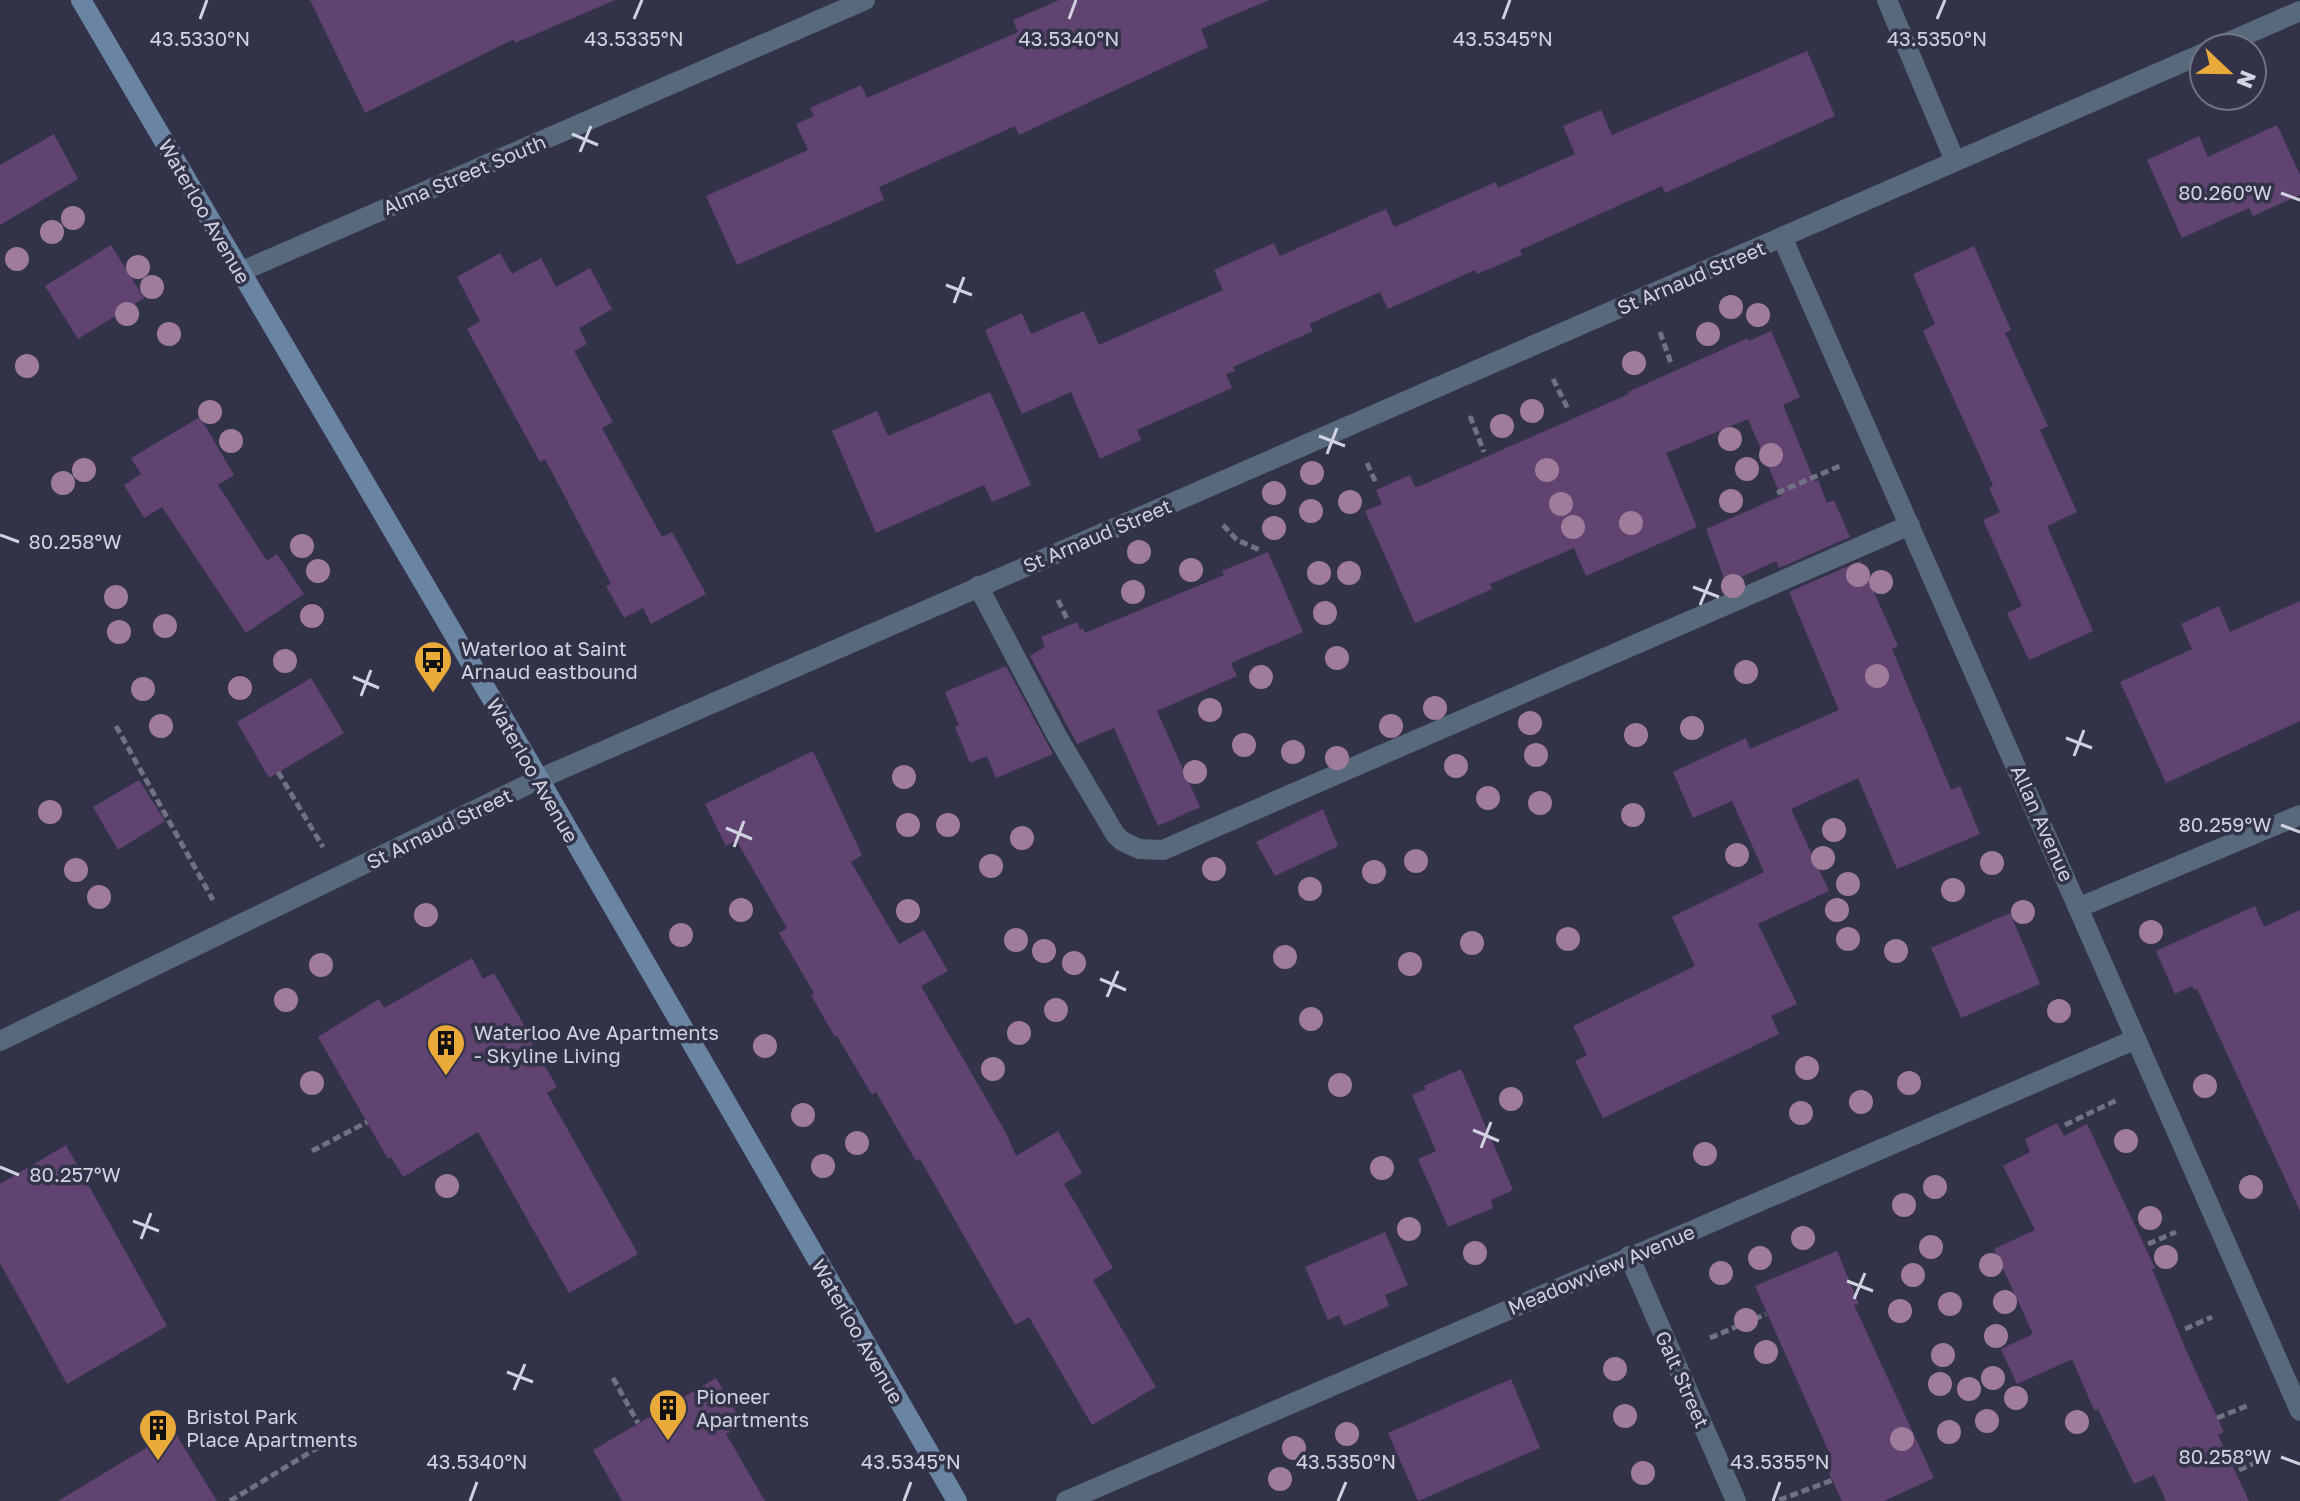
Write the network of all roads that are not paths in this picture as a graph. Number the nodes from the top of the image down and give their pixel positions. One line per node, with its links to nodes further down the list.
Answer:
1 (81, 0): 9 (street, Waterloo Avenue)
2 (865, 0): 9 (street, Alma Street South)
3 (1887, 0): 7 (street)
4 (2300, 11): 5 (street)
5 (2252, 32)
6 (2188, 60): 7 (street, St Arnaud Street)
7 (1955, 161): 8 (street, St Arnaud Street)
8 (1782, 237): 10 (street, Allan Avenue); 11 (street, St Arnaud Street)
9 (240, 272): 12 (street, Waterloo Avenue)
10 (1910, 525): 11 (street); 14 (street, Allan Avenue)
11 (978, 586): 12 (street, St Arnaud Street)
12 (539, 779): 16 (street, St Arnaud Street); 19 (street, Waterloo Avenue)
13 (2300, 815): 14 (street)
14 (2080, 907): 15 (street, Allan Avenue)
15 (2136, 1039): 17 (street, Meadowview Avenue); 18 (street, Allan Avenue)
16 (0, 1041)
17 (1629, 1256): 20 (street, Meadowview Avenue); 21 (street, Galt Street)
18 (2300, 1411)
19 (957, 1501)
20 (1066, 1501)
21 (1736, 1501)

